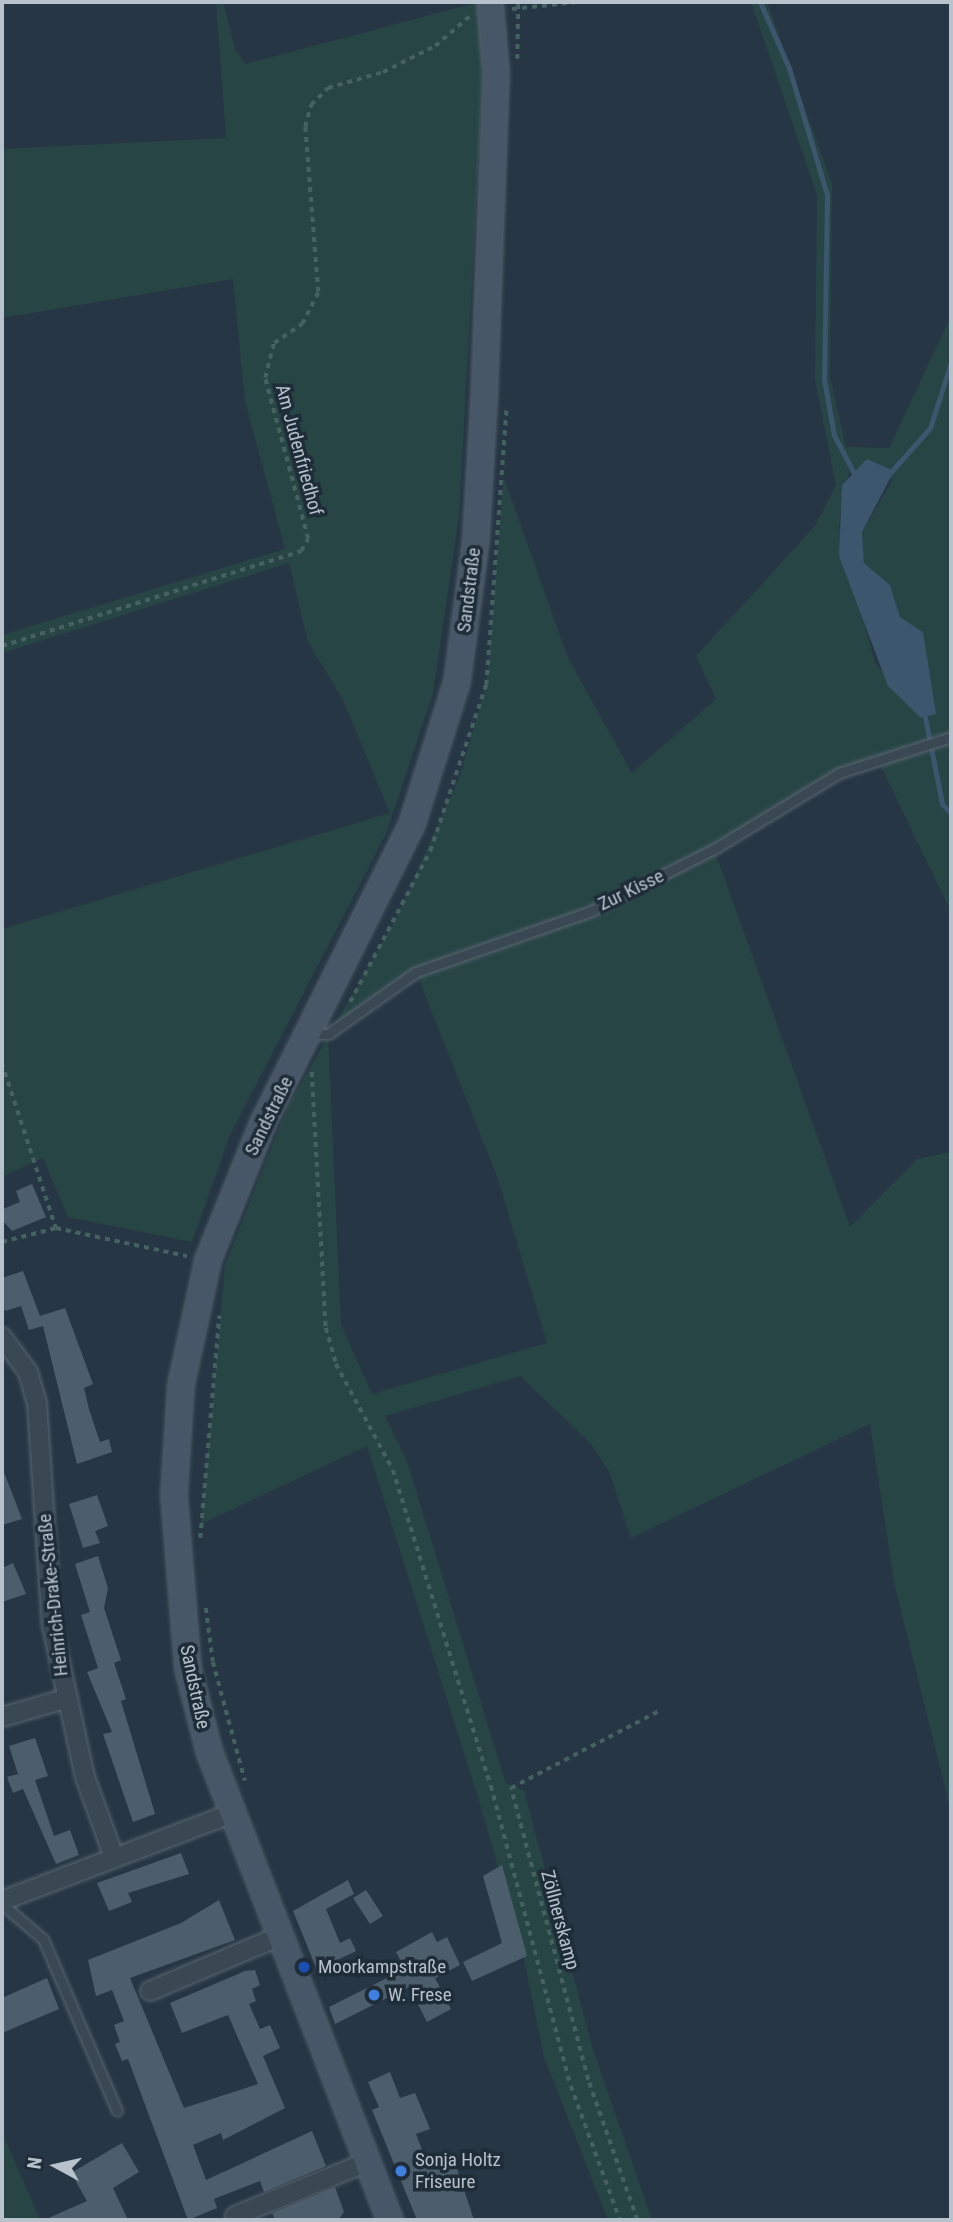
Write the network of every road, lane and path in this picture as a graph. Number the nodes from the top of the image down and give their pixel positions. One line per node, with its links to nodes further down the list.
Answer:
1 (518, 2): 2 (path)
2 (578, 2)
3 (491, 6): 4 (path, Am Judenfriedhof); 8 (main road, Sandstraße)
4 (2, 646)
5 (951, 737): 8 (lane, Zur Kisse)
6 (430, 851): 7 (path)
7 (348, 1006)
8 (309, 1034): 13 (main road, Sandstraße)
9 (2, 1063): 11 (path)
10 (312, 1063): 31 (path)
11 (56, 1228): 12 (path); 13 (path)
12 (2, 1242)
13 (208, 1260): 22 (main road, Sandstraße)
14 (219, 1309): 16 (path)
15 (2, 1336): 18 (street, Heinrich-Drake-Straße)
16 (200, 1548)
17 (205, 1598): 21 (path)
18 (65, 1699): 20 (street); 23 (street, Heinrich-Drake-Straße)
19 (661, 1710): 32 (path, Zöllnerskamp)
20 (2, 1717)
21 (249, 1794)
22 (230, 1814): 23 (street); 25 (main road, Sandstraße)
23 (114, 1857): 24 (street)
24 (2, 1902): 27 (lane)
25 (278, 1937): 26 (street); 28 (main road, Sandstraße)
26 (149, 1991)
27 (117, 2111)
28 (367, 2162): 29 (street); 30 (main road, Sandstraße)
29 (235, 2216)
30 (390, 2220)
31 (620, 2220)
32 (637, 2220)

